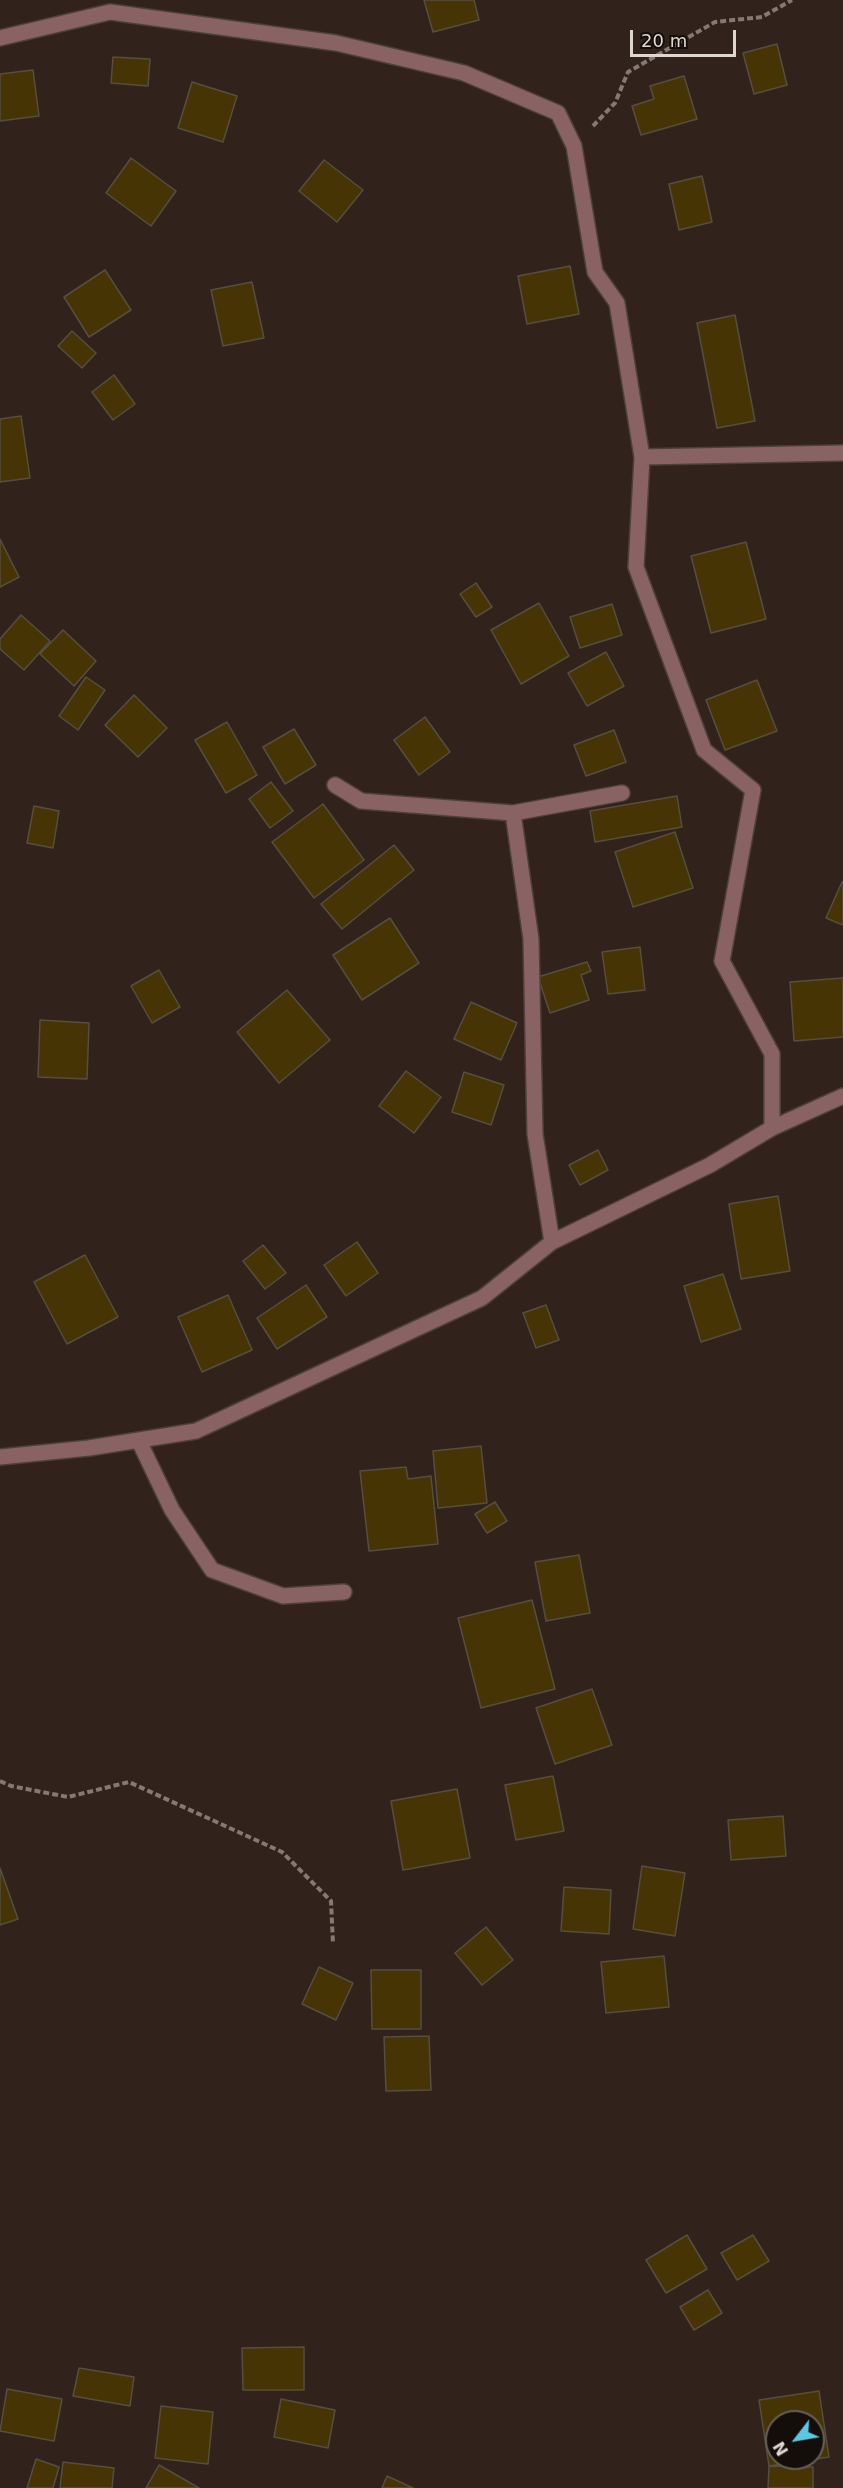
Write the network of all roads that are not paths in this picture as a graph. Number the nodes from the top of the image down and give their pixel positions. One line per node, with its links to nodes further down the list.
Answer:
1 (0, 38): 3 (street)
2 (843, 453): 3 (street)
3 (642, 457): 8 (street)
4 (335, 785): 6 (street)
5 (622, 793): 6 (street)
6 (513, 813): 9 (street)
7 (843, 1096): 8 (street)
8 (772, 1128): 9 (street)
9 (552, 1242): 10 (street)
10 (138, 1441): 11 (street); 12 (street)
11 (0, 1457)
12 (344, 1592)

